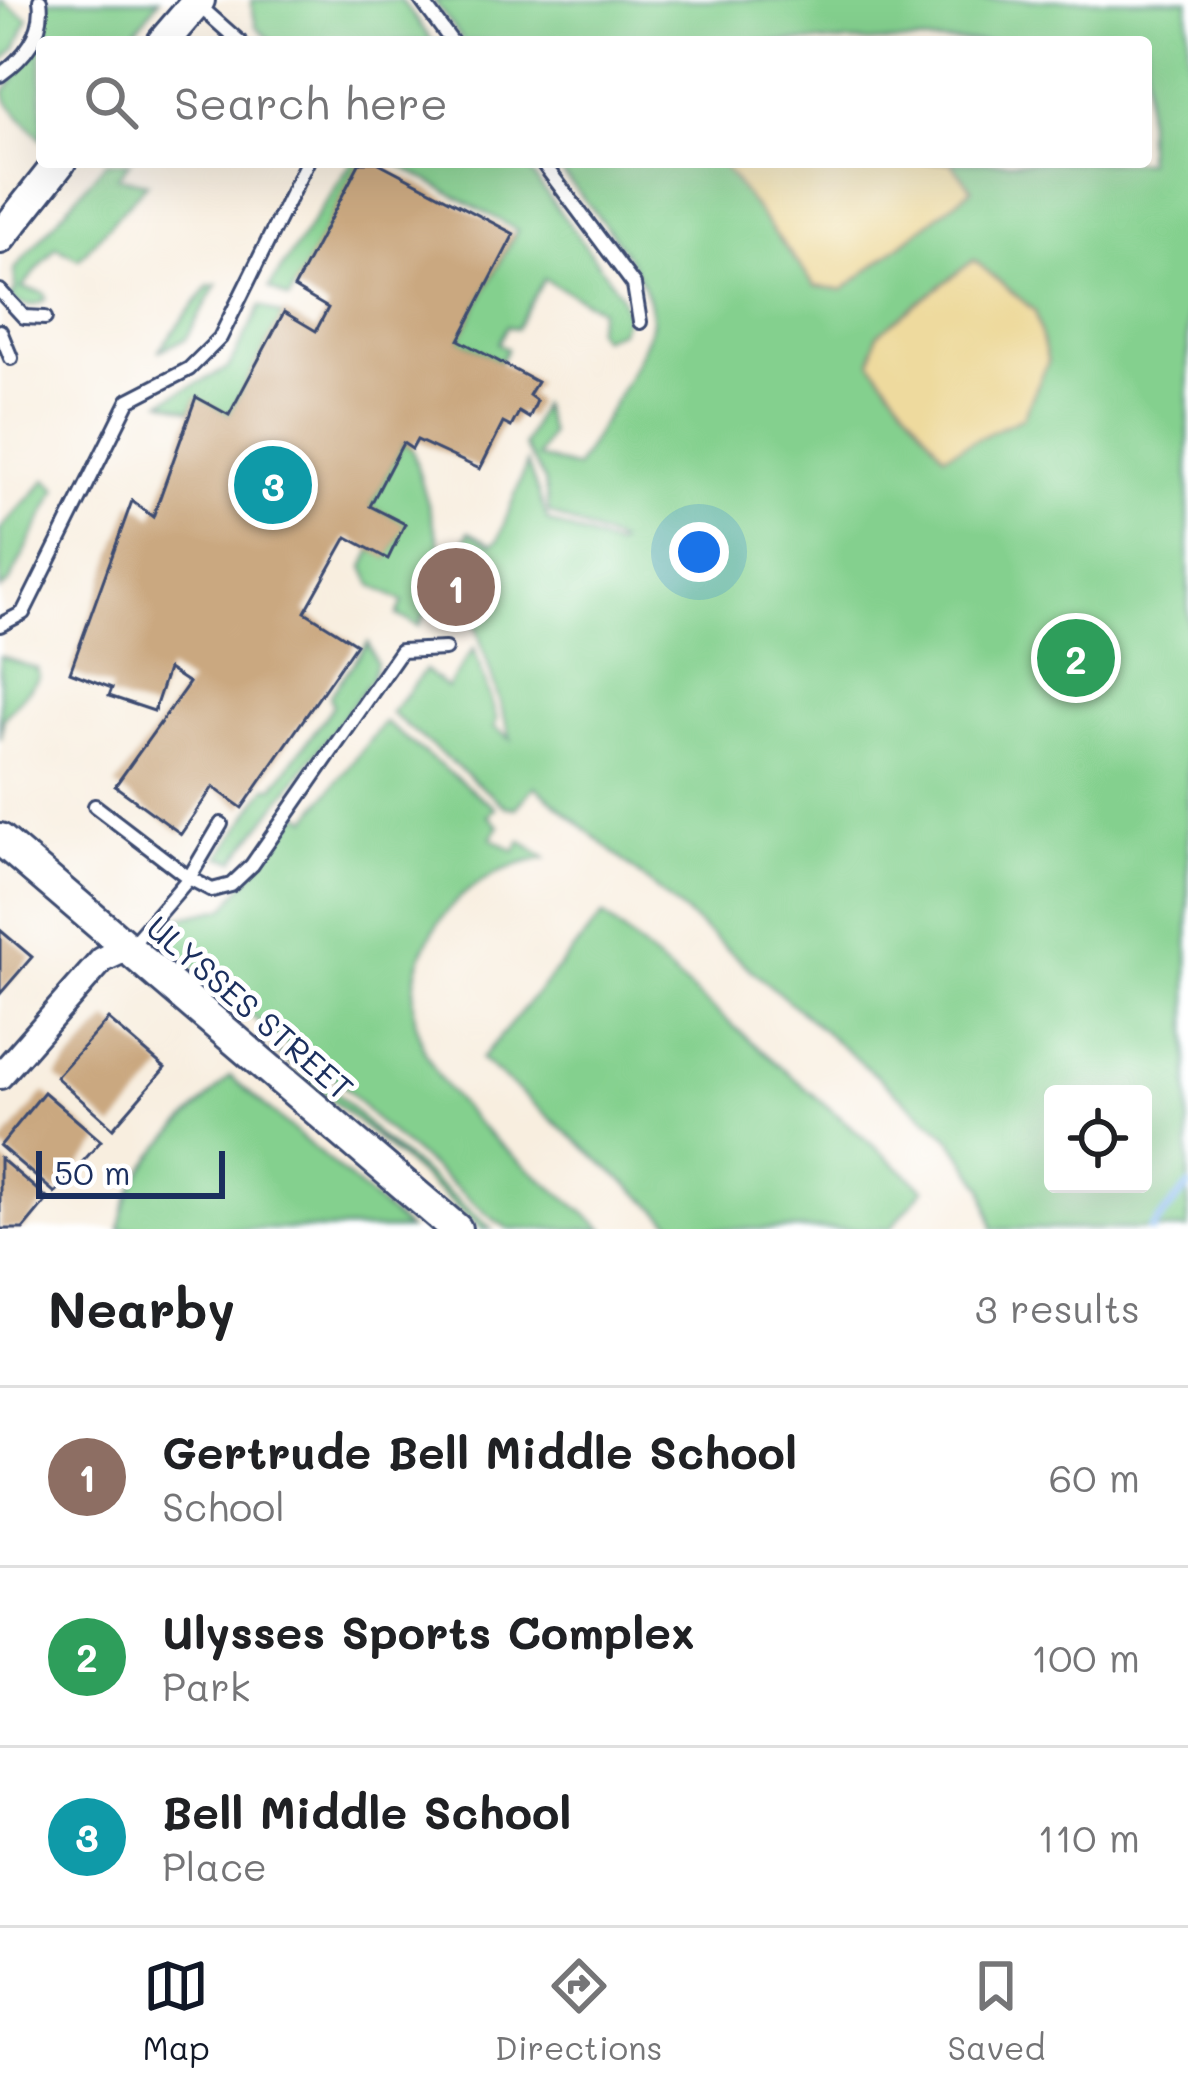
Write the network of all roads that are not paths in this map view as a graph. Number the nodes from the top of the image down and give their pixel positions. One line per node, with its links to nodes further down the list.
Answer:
1 (40, 0): 4 (lane)
2 (421, 0): 7 (lane)
3 (196, 1): 5 (street); 6 (lane)
4 (36, 36)
5 (168, 36)
6 (234, 36)
7 (448, 36)
8 (36, 37): 9 (lane)
9 (0, 75)
10 (55, 168): 13 (street)
11 (304, 168): 19 (lane)
12 (546, 168): 16 (lane)
13 (0, 238)
14 (0, 291): 15 (lane)
15 (45, 318)
16 (640, 322)
17 (0, 331): 18 (lane)
18 (11, 358)
19 (0, 625)
20 (445, 649): 24 (lane)
21 (95, 806): 24 (lane)
22 (221, 824): 24 (lane)
23 (0, 839): 25 (street, ULYSSES STREET)
24 (189, 878): 25 (lane)
25 (115, 954): 26 (street); 27 (street, ULYSSES STREET)
26 (0, 1076)
27 (456, 1229)

